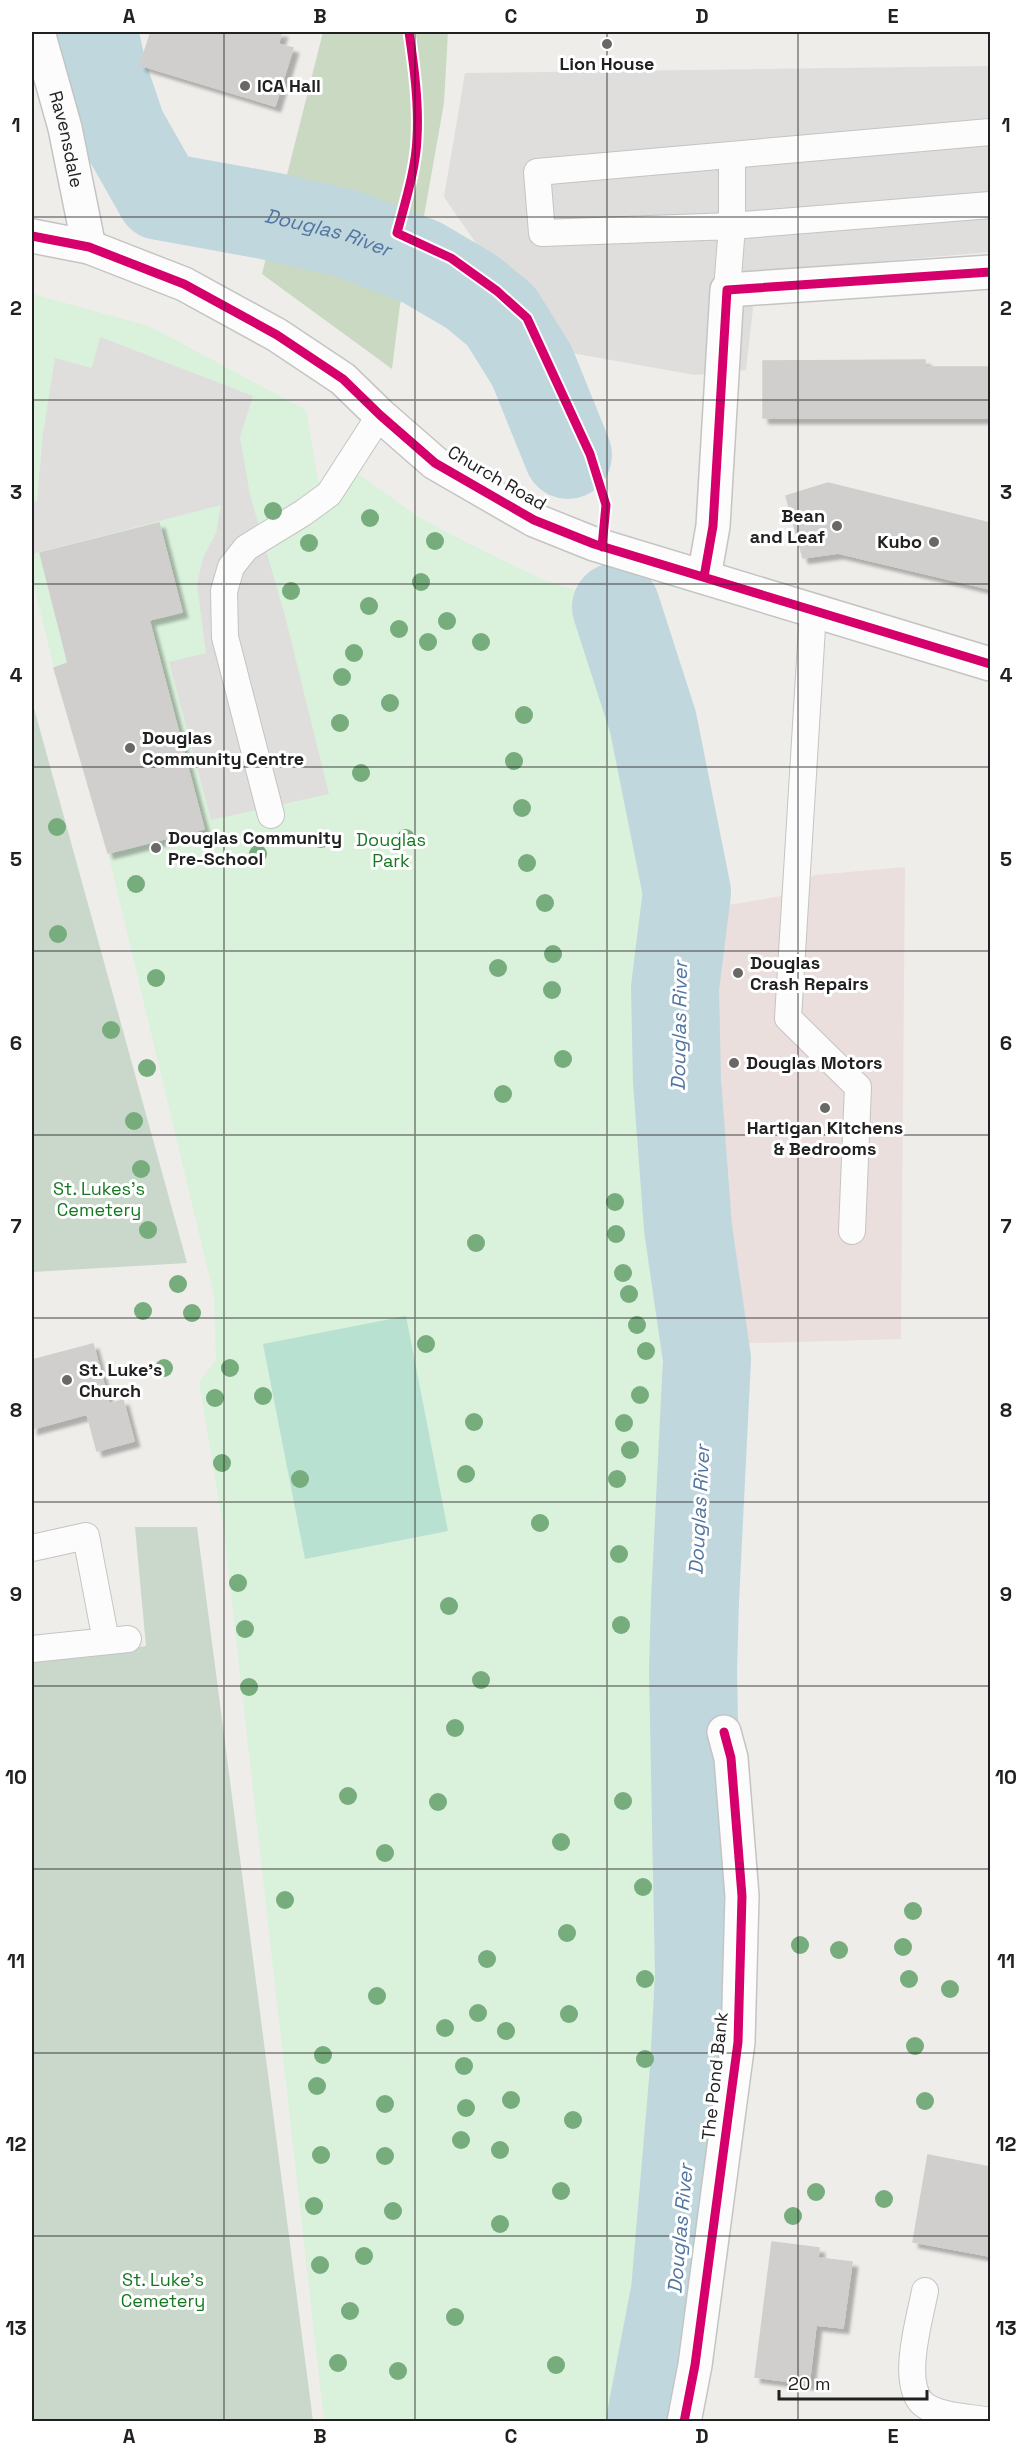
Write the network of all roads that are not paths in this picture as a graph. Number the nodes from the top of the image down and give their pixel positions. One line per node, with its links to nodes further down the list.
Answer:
1 (38, 32): 7 (street, Ravensdale)
2 (990, 132): 3 (lane)
3 (732, 155): 5 (lane); 5 (lane)
4 (990, 205): 5 (lane)
5 (732, 226): 9 (lane)
6 (32, 236): 7 (street, Church Road)
7 (89, 247): 10 (street, Church Road)
8 (990, 272): 9 (street)
9 (727, 290): 11 (street)
10 (380, 415): 11 (street, Church Road); 14 (lane)
11 (704, 578): 12 (street, Church Road)
12 (813, 611): 13 (street, Church Road); 15 (lane)
13 (990, 664)
14 (271, 815)
15 (852, 1231)
16 (32, 1548): 17 (lane)
17 (32, 1649)
18 (724, 1732): 20 (street, The Pond Bank)
19 (925, 2291): 21 (lane)
20 (684, 2421)
21 (990, 2421)

